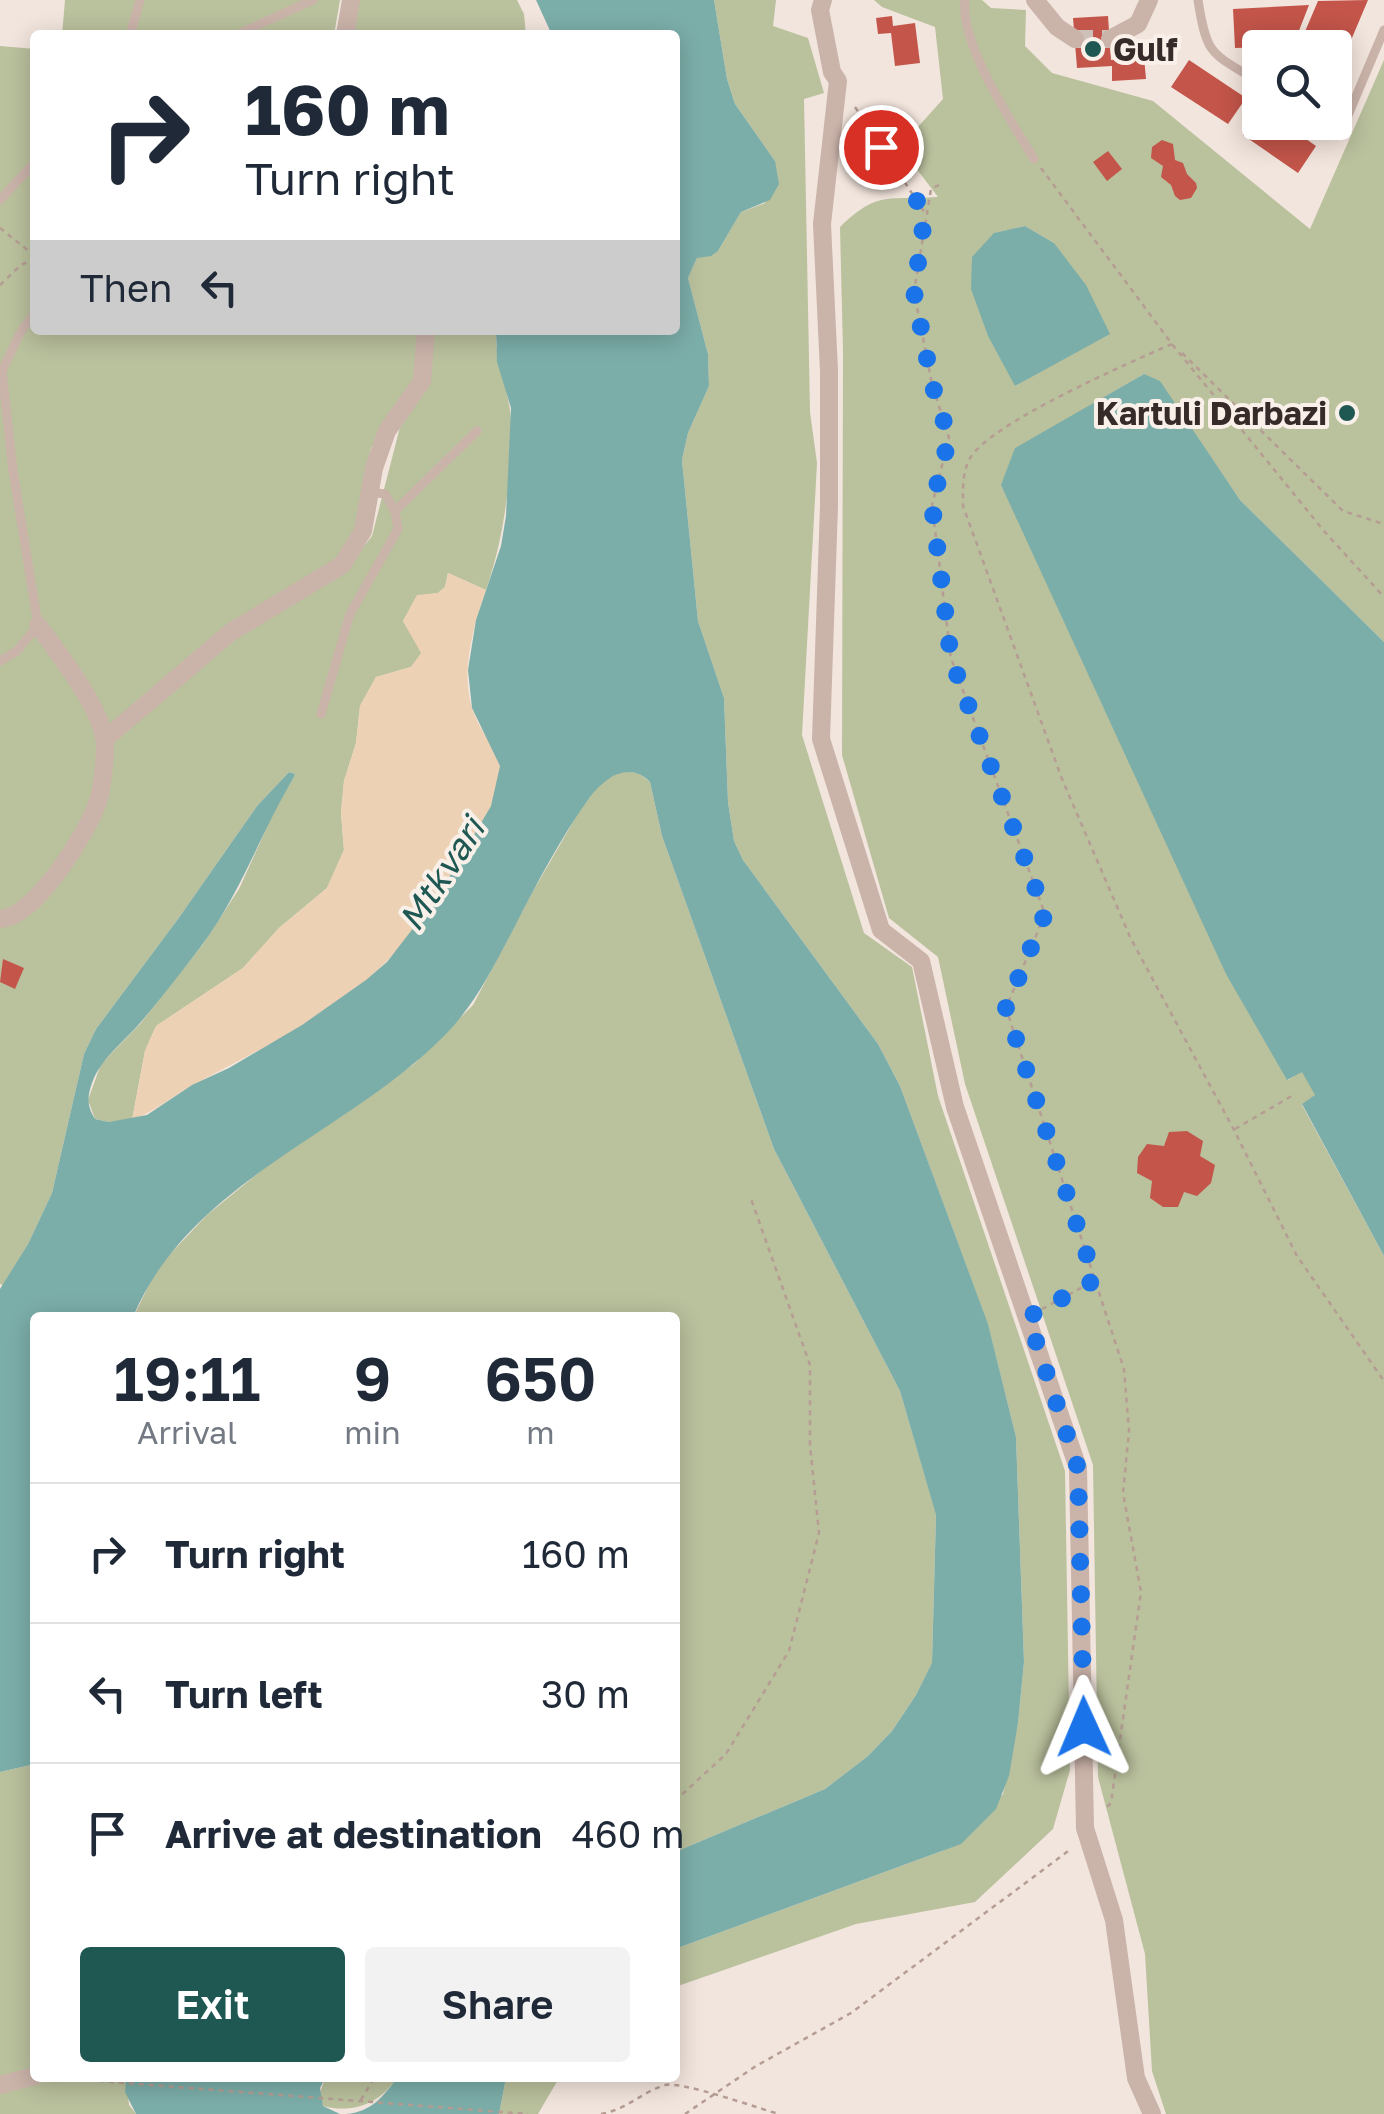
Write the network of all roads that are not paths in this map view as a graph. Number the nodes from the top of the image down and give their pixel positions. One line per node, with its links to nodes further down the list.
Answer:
1 (140, 0): 9 (lane)
2 (313, 0): 10 (lane)
3 (351, 0): 11 (street)
4 (823, 0): 32 (street)
5 (964, 0): 17 (lane)
6 (1034, 0): 13 (street)
7 (1149, 0): 14 (street)
8 (1198, 0): 15 (lane)
9 (131, 30)
10 (247, 30)
11 (347, 30)
12 (1384, 30): 16 (lane)
13 (1075, 39)
14 (1110, 39)
15 (1242, 71)
16 (1352, 106)
17 (1034, 159)
18 (30, 167): 19 (lane)
19 (0, 200)
20 (30, 319): 25 (lane)
21 (426, 335): 23 (street)
22 (477, 431): 24 (lane)
23 (370, 492): 24 (lane); 28 (street)
24 (395, 511): 27 (lane)
25 (38, 625): 26 (lane); 28 (street)
26 (0, 661)
27 (321, 714)
28 (105, 738): 29 (street)
29 (2, 923)
30 (30, 2077): 31 (street)
31 (0, 2085)
32 (1152, 2114)

